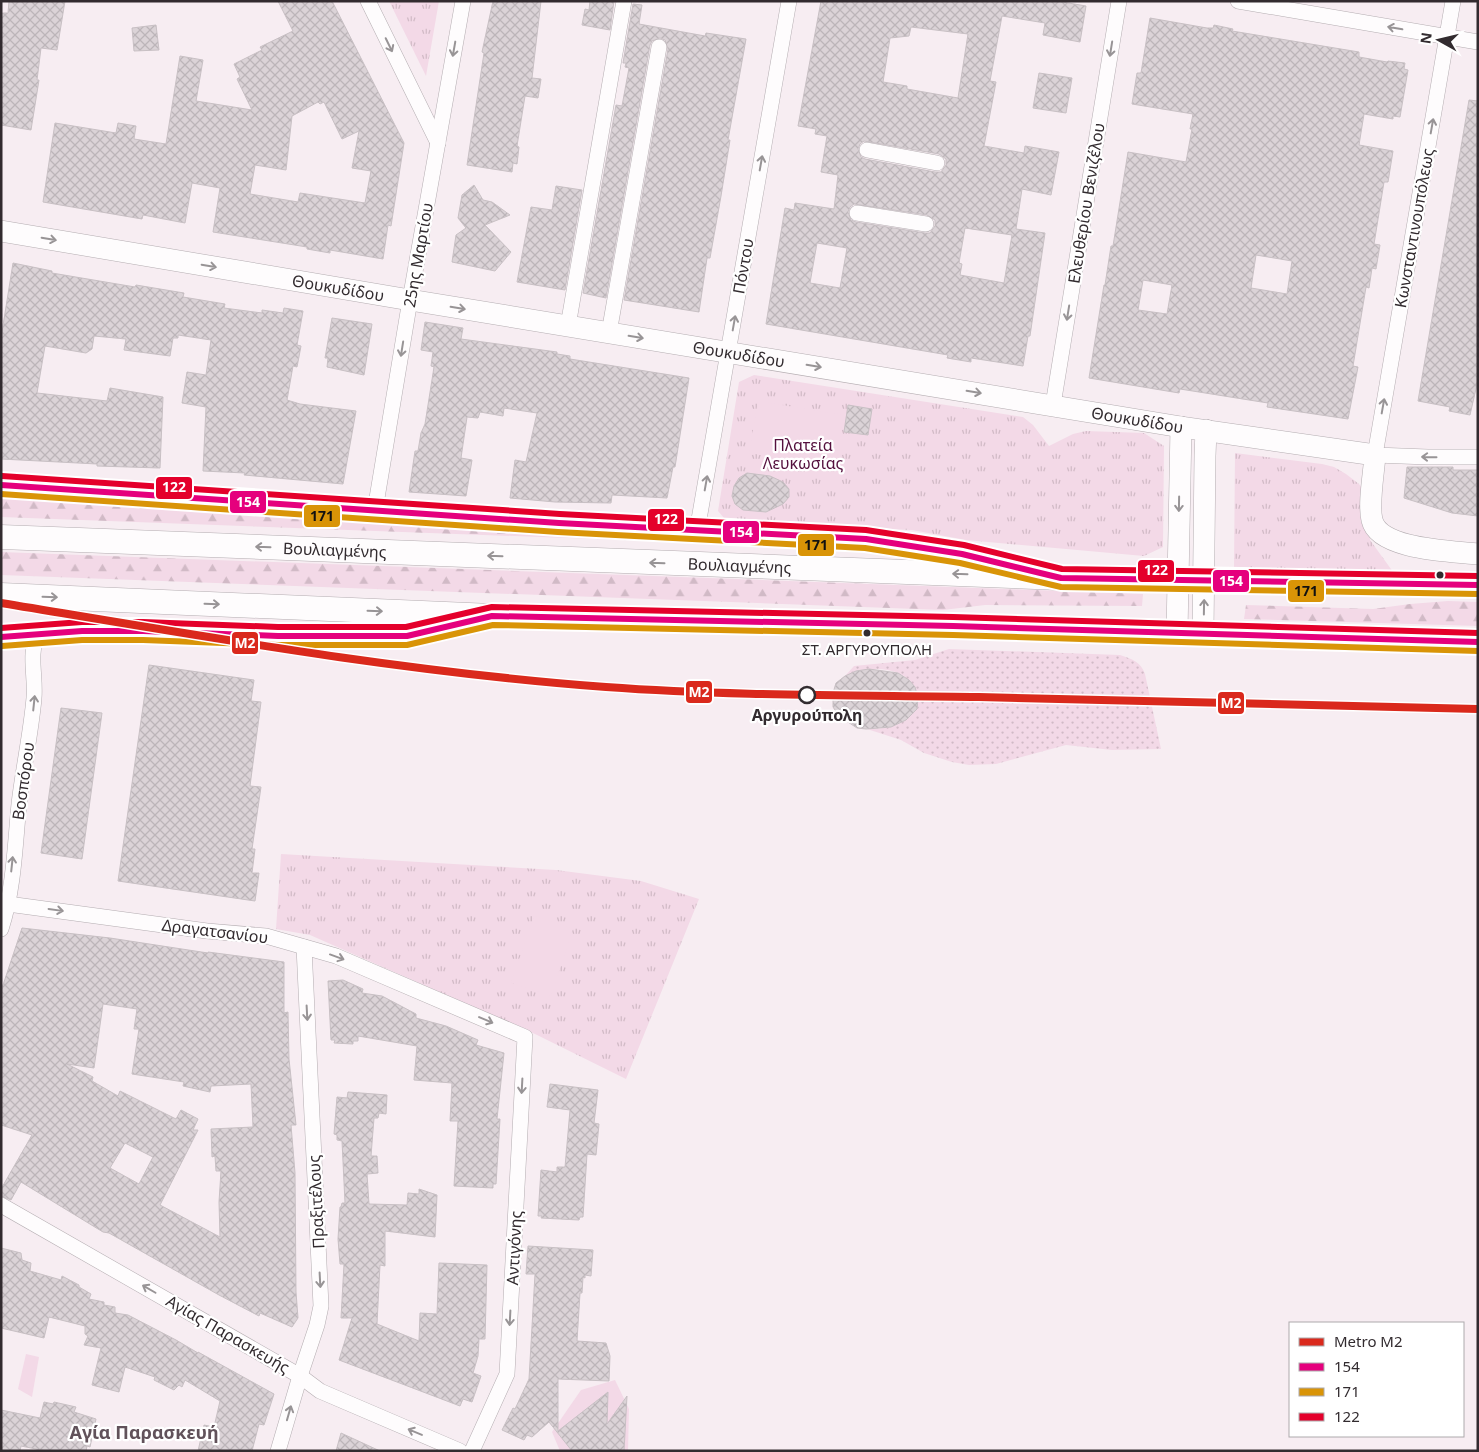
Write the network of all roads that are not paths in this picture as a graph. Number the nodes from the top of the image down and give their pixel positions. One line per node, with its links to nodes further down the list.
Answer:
1 (368, 1): 11 (street, one-way to 11)
2 (463, 1): 11 (street, 25ης Μαρτίου, one-way to 11)
3 (624, 1): 18 (street)
4 (789, 1): 20 (street, Πόντου, one-way to 4)
5 (1119, 1): 21 (street, Ελευθερίου Βενιζέλου, one-way to 21)
6 (1238, 1): 8 (street, one-way to 6)
7 (1453, 1): 8 (street, Κωνσταντινουπόλεως)
8 (1447, 36): 9 (street); 24 (street, Κωνσταντινουπόλεως, one-way to 8)
9 (1478, 42)
10 (658, 47): 19 (street)
11 (438, 143): 17 (street, 25ης Μαρτίου)
12 (867, 150): 13 (street)
13 (937, 163)
14 (857, 213): 15 (street)
15 (926, 224)
16 (1, 231): 17 (street, Θουκυδίδου, one-way to 17)
17 (410, 300): 18 (street, Θουκυδίδου, one-way to 18); 27 (street, 25ης Μαρτίου, one-way to 27)
18 (568, 326): 19 (street, Θουκυδίδου)
19 (609, 333): 20 (street, Θουκυδίδου, one-way to 20)
20 (729, 352): 21 (street, Θουκυδίδου, one-way to 21); 28 (street, Πόντου, one-way to 20)
21 (1053, 405): 22 (street, Θουκυδίδου)
22 (1181, 427): 23 (street, Θουκυδίδου); 32 (street, one-way to 32)
23 (1206, 430): 24 (street, Θουκυδίδου); 33 (street)
24 (1375, 454): 25 (street, Θουκυδίδου, one-way to 24); 30 (street)
25 (1478, 457)
26 (1, 485): 27 (street)
27 (376, 510): 28 (street)
28 (697, 531): 31 (street)
29 (1, 537): 31 (main road, Βουλιαγμένης, one-way to 29)
30 (1478, 554)
31 (1061, 578): 32 (main road, Βουλιαγμένης)
32 (1177, 580): 33 (main road, Βουλιαγμένης); 37 (street)
33 (1204, 580): 34 (main road, Βουλιαγμένης); 38 (street, one-way to 33)
34 (1476, 583)
35 (1, 595): 36 (main road, one-way to 36)
36 (492, 616): 37 (main road); 39 (street)
37 (1177, 633): 38 (main road)
38 (1203, 633): 41 (main road)
39 (38, 634): 40 (street); 42 (street, Βοσπόρου, one-way to 39)
40 (1, 637)
41 (1478, 642)
42 (8, 904): 43 (street, Βοσπόρου); 44 (street, Δραγατσανίου, one-way to 44)
43 (2, 927)
44 (304, 947): 45 (street, Δραγατσανίου, one-way to 45); 47 (street, Πραξιτέλους, one-way to 47)
45 (525, 1037): 50 (street, Αντιγόνης, one-way to 50)
46 (1, 1205): 47 (street, Αγίας Παρασκευής, one-way to 46)
47 (300, 1376): 48 (street, Πραξιτέλους, one-way to 47); 49 (street, Αγίας Παρασκευής, one-way to 47)
48 (278, 1451)
49 (460, 1451)
50 (472, 1451)

